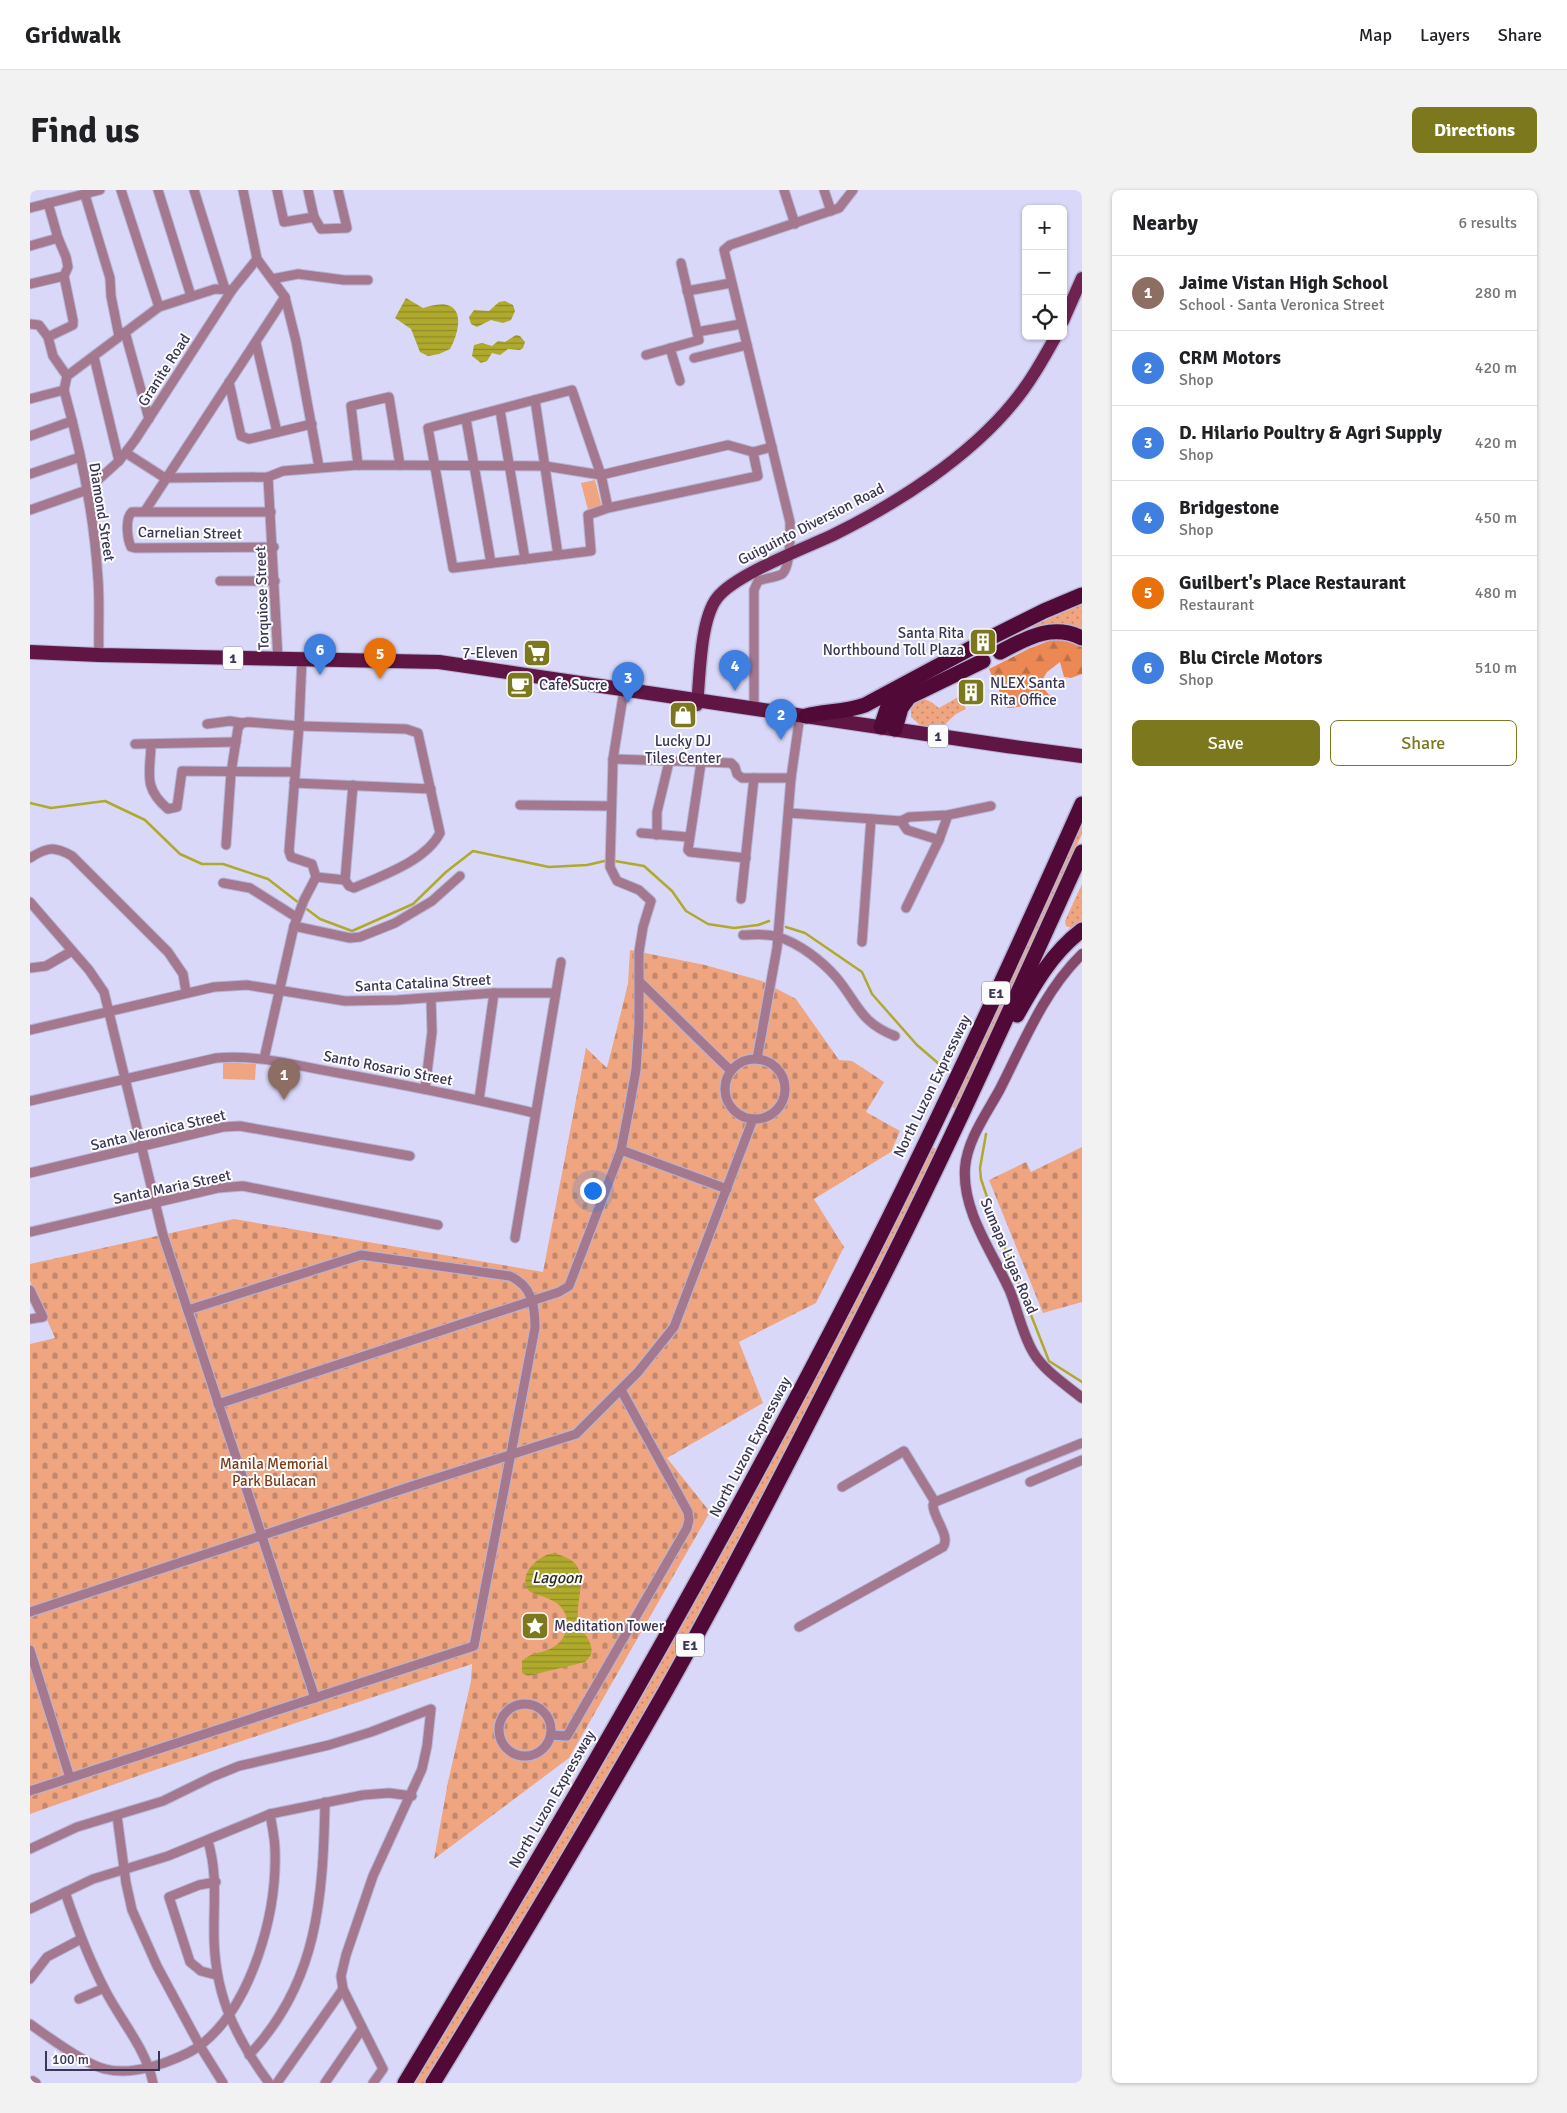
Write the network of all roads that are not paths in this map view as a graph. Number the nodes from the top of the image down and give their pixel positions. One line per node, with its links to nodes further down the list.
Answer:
1 (100, 190): 12 (street)
2 (121, 190): 32 (street)
3 (158, 190): 30 (street)
4 (194, 190): 28 (street)
5 (243, 190): 20 (street)
6 (277, 190): 16 (street)
7 (308, 190): 16 (street)
8 (338, 190): 16 (street)
9 (784, 190): 17 (street)
10 (824, 190): 15 (street)
11 (853, 190): 15 (street)
12 (84, 195): 13 (street); 37 (street)
13 (48, 203): 14 (street); 18 (street)
14 (30, 208)
15 (831, 211): 17 (street)
16 (314, 217)
17 (795, 224): 26 (street)
18 (58, 238): 19 (street); 22 (street)
19 (30, 246)
20 (258, 259): 24 (street); 28 (street, Granite Road)
21 (681, 263): 29 (street)
22 (64, 276): 27 (street); 38 (street)
23 (1082, 278): 33 (main road)
24 (272, 279): 25 (street); 31 (street)
25 (368, 280)
26 (731, 283): 29 (street); 35 (street)
27 (30, 284)
28 (229, 289): 30 (street); 53 (street, Granite Road)
29 (688, 291): 36 (street)
30 (191, 296): 32 (street)
31 (285, 297): 40 (street); 56 (street)
32 (159, 307): 37 (street)
33 (1067, 312)
34 (30, 324): 38 (street)
35 (741, 324): 36 (street); 41 (street)
36 (697, 332): 42 (street)
37 (122, 334): 44 (street); 53 (street)
38 (48, 337): 46 (street)
39 (1054, 340): 82 (main road, Guiguinto Diversion Road)
40 (256, 343): 48 (street); 57 (street)
41 (747, 345): 45 (street); 59 (street)
42 (670, 348): 43 (street); 47 (street)
43 (646, 355)
44 (94, 357): 46 (street); 63 (street)
45 (694, 358)
46 (67, 376): 49 (street, Diamond Street)
47 (680, 381)
48 (230, 382): 57 (street); 74 (street)
49 (64, 390): 50 (street); 55 (street, Diamond Street)
50 (30, 398)
51 (535, 400): 52 (street); 69 (street); 72 (street)
52 (500, 410): 54 (street); 66 (street)
53 (149, 419): 61 (street, Granite Road)
54 (466, 419): 67 (street); 68 (street)
55 (72, 421): 58 (street); 62 (street, Diamond Street)
56 (312, 424): 57 (street); 70 (street)
57 (277, 432)
58 (30, 436)
59 (772, 447): 60 (street); 82 (street)
60 (754, 452): 72 (street); 76 (street)
61 (126, 453): 63 (street, Granite Road); 74 (street)
62 (80, 457): 71 (street); 75 (street, Diamond Street)
63 (119, 461): 75 (street, Granite Road)
64 (358, 465): 65 (street); 65 (street); 70 (street)
65 (400, 465): 67 (street)
66 (509, 465): 68 (street); 69 (street); 83 (street)
67 (434, 466): 68 (street); 84 (street)
68 (474, 466): 84 (street)
69 (545, 466): 72 (street); 81 (street)
70 (319, 468): 73 (street)
71 (30, 474)
72 (601, 475): 76 (street)
73 (268, 477): 74 (street); 79 (street, Torquiose Street)
74 (165, 478): 78 (street)
75 (87, 490): 77 (street); 93 (street, Diamond Street)
76 (608, 508): 81 (street)
77 (30, 510)
78 (145, 511): 79 (street, Carnelian Street); 80 (street, Carnelian Street)
79 (271, 512): 80 (street, Torquiose Street)
80 (274, 547): 86 (street, Torquiose Street)
81 (558, 555): 83 (street)
82 (788, 555): 99 (main road, Guiguinto Diversion Road); 100 (street)
83 (525, 559): 84 (street)
84 (491, 563)
85 (220, 581): 86 (street)
86 (275, 581): 94 (street, Torquiose Street)
87 (1082, 596): 88 (highway)
88 (992, 637)
89 (1082, 638): 92 (highway)
90 (975, 646): 97 (highway)
91 (30, 652): 93 (highway, 1)
92 (1000, 652)
93 (99, 656): 94 (highway, 1)
94 (278, 659): 95 (highway, 1)
95 (302, 659): 98 (highway, 1); 104 (street)
96 (983, 661): 105 (highway)
97 (903, 685): 101 (highway); 105 (highway)
98 (624, 690): 100 (highway, 1); 110 (street)
99 (697, 705)
100 (754, 709): 101 (highway, 1)
101 (803, 715): 105 (highway, 1); 116 (street)
102 (242, 723): 103 (street); 104 (street); 106 (street)
103 (207, 724)
104 (299, 726): 113 (street); 119 (street)
105 (888, 728): 109 (highway, 1)
106 (236, 742): 108 (street); 114 (street)
107 (135, 744): 108 (street)
108 (151, 745): 114 (street)
109 (1078, 756)
110 (613, 759): 111 (street); 122 (street)
111 (669, 762): 112 (street); 129 (street)
112 (701, 763): 115 (street); 130 (street)
113 (294, 772): 114 (street); 117 (street)
114 (231, 773): 132 (street)
115 (754, 778): 116 (street); 135 (street)
116 (791, 778): 124 (street)
117 (294, 783): 118 (street); 137 (street)
118 (352, 784): 119 (street); 138 (street)
119 (431, 789): 138 (street)
120 (1082, 804): 231 (highway, North Luzon Expressway / E1)
121 (520, 805): 122 (street)
122 (611, 806): 152 (street)
123 (991, 806): 125 (street)
124 (788, 813): 126 (street); 146 (street)
125 (948, 815): 127 (street); 131 (street)
126 (871, 820): 127 (street); 147 (street)
127 (901, 821): 131 (street)
128 (641, 833): 129 (street)
129 (657, 835): 130 (street)
130 (688, 837): 135 (street)
131 (939, 840): 142 (street)
132 (226, 845)
133 (1082, 852): 161 (highway, E1)
134 (30, 858): 154 (street)
135 (746, 858): 140 (street)
136 (460, 876): 143 (street)
137 (316, 877): 138 (street); 143 (street)
138 (345, 880)
139 (223, 883): 143 (street)
140 (741, 899)
141 (30, 902): 148 (street)
142 (906, 908)
143 (296, 919): 153 (street)
144 (1082, 930): 161 (highway)
145 (744, 935): 146 (street)
146 (778, 936): 160 (street); 163 (street)
147 (862, 942)
148 (72, 952): 151 (street); 158 (street)
149 (1082, 954): 185 (main road, Sumapa Ligas Road)
150 (561, 962): 156 (street)
151 (30, 968)
152 (640, 982): 164 (street); 172 (street)
153 (281, 991): 154 (street, Santa Catalina Street); 157 (street, Santa Catalina Street); 162 (street)
154 (186, 992): 158 (street, Santa Catalina Street)
155 (494, 993): 156 (street, Santa Catalina Street); 157 (street, Santa Catalina Street); 167 (street)
156 (554, 993): 169 (street)
157 (431, 998): 166 (street)
158 (110, 1011): 159 (street, Santa Catalina Street); 165 (street)
159 (30, 1030)
160 (895, 1036)
161 (998, 1036): 232 (highway, E1)
162 (264, 1059): 165 (street, Santo Rosario Street); 166 (street, Santo Rosario Street)
163 (757, 1059): 164 (street); 170 (street)
164 (731, 1071): 170 (street)
165 (125, 1079): 168 (street, Santo Rosario Street); 171 (street)
166 (425, 1089): 167 (street, Santo Rosario Street)
167 (479, 1100): 169 (street, Santo Rosario Street)
168 (30, 1101)
169 (534, 1113): 179 (street)
170 (753, 1119): 175 (street)
171 (142, 1148): 173 (street, Santa Veronica Street); 174 (street, Santa Veronica Street); 176 (street)
172 (620, 1150): 175 (street); 181 (street)
173 (410, 1156)
174 (30, 1173)
175 (727, 1190): 184 (street)
176 (154, 1204): 177 (street, Santa Maria Street); 178 (street, Santa Maria Street); 182 (street)
177 (438, 1225)
178 (30, 1232)
179 (515, 1238)
180 (30, 1290): 183 (street)
181 (533, 1301): 182 (street); 186 (street); 188 (street)
182 (188, 1310): 186 (street)
183 (30, 1320)
184 (621, 1390): 188 (street); 198 (street)
185 (1082, 1398)
186 (218, 1404): 193 (street)
187 (1082, 1443): 192 (street)
188 (512, 1454): 193 (street); 197 (street)
189 (1082, 1460): 190 (street)
190 (1030, 1482)
191 (842, 1487): 192 (street)
192 (935, 1502): 195 (street)
193 (261, 1535): 194 (street); 197 (street)
194 (30, 1612)
195 (799, 1626)
196 (30, 1650): 199 (street)
197 (315, 1698): 199 (street)
198 (551, 1735): 198 (street)
199 (70, 1778): 200 (street)
200 (30, 1791)
201 (412, 1796): 202 (street); 204 (street); 215 (street)
202 (326, 1802): 203 (street); 221 (street)
203 (270, 1814): 205 (street); 217 (street)
204 (117, 1816): 206 (street); 207 (street)
205 (208, 1841): 207 (street); 208 (street)
206 (30, 1849)
207 (124, 1870): 209 (street); 220 (street)
208 (216, 1882): 212 (street); 212 (street)
209 (65, 1892): 210 (street); 211 (street)
210 (30, 1909)
211 (81, 1939): 213 (street); 214 (street)
212 (216, 1975): 217 (street)
213 (31, 1977)
214 (104, 1988): 216 (street); 222 (street)
215 (343, 1989): 219 (street); 228 (street)
216 (79, 1999)
217 (228, 2016): 220 (street); 221 (street)
218 (30, 2024): 222 (street)
219 (362, 2029): 229 (street); 230 (street)
220 (200, 2046): 222 (street); 226 (street)
221 (249, 2055): 227 (street)
222 (150, 2068): 225 (street)
223 (31, 2083): 224 (street)
224 (36, 2083)
225 (153, 2083)
226 (223, 2083)
227 (270, 2083)
228 (277, 2083)
229 (325, 2083)
230 (373, 2083)
231 (404, 2083)
232 (433, 2083)

